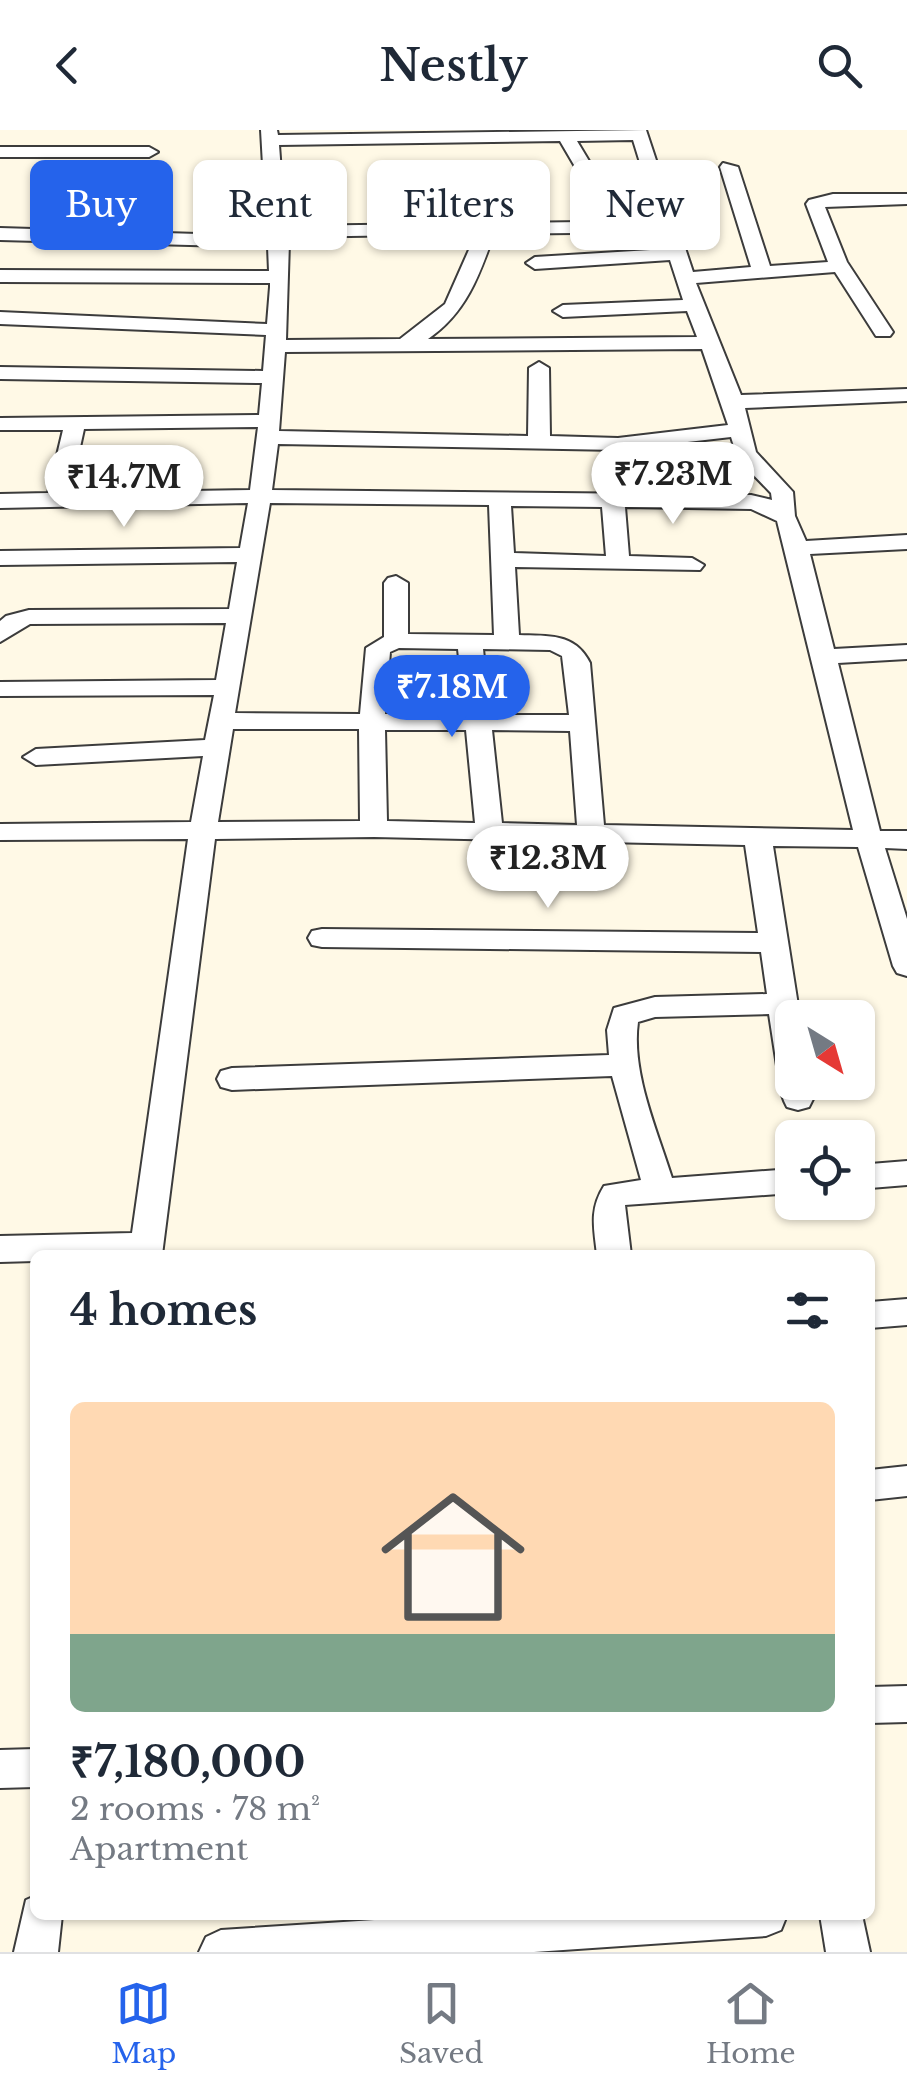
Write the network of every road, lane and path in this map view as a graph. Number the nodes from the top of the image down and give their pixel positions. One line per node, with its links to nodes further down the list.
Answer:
1 (639, 133): 4 (street); 9 (street)
2 (16, 134): 6 (street)
3 (270, 135): 4 (street); 7 (street)
4 (566, 137): 8 (street)
5 (149, 152): 6 (street)
6 (2, 157)
7 (272, 160)
8 (579, 160)
9 (647, 160)
10 (729, 167): 20 (street)
11 (907, 199): 18 (street)
12 (0, 234): 13 (street)
13 (193, 236)
14 (279, 250): 22 (street)
15 (479, 250): 30 (street)
16 (676, 250): 17 (street)
17 (677, 254): 19 (street); 23 (street)
18 (838, 262): 20 (street); 27 (street)
19 (536, 263)
20 (763, 274): 23 (street)
21 (0, 276): 22 (street)
22 (280, 277): 28 (street)
23 (685, 278): 24 (street)
24 (694, 306): 25 (street); 29 (street)
25 (562, 311)
26 (0, 318): 28 (street)
27 (883, 332)
28 (277, 338): 30 (street); 33 (street)
29 (711, 343): 30 (street); 35 (street)
30 (402, 346)
31 (539, 368): 40 (street)
32 (0, 373): 33 (street)
33 (272, 377): 38 (street)
34 (907, 395): 35 (street)
35 (733, 402): 39 (street)
36 (75, 423): 37 (street); 38 (street); 42 (street)
37 (0, 424)
38 (268, 429): 40 (street); 41 (street)
39 (740, 430): 40 (street); 46 (street)
40 (539, 442)
41 (258, 496): 42 (street); 43 (street); 49 (street)
42 (58, 499): 45 (street)
43 (500, 499): 44 (street); 51 (street)
44 (613, 500): 46 (street); 52 (street)
45 (0, 501)
46 (786, 515): 48 (street)
47 (907, 542): 48 (street)
48 (796, 548): 61 (street)
49 (249, 555): 50 (street); 55 (street)
50 (0, 558)
51 (503, 560): 52 (street); 59 (street)
52 (618, 563): 53 (street)
53 (692, 564)
54 (396, 583): 57 (street)
55 (240, 616): 56 (street); 62 (street)
56 (0, 634)
57 (396, 641): 58 (street); 65 (street)
58 (470, 644): 59 (street); 66 (street)
59 (507, 644): 67 (street)
60 (907, 652): 61 (street)
61 (823, 657): 76 (street)
62 (228, 687): 63 (street); 64 (street)
63 (0, 689)
64 (223, 720): 65 (street); 68 (street)
65 (372, 720): 66 (street); 71 (street)
66 (478, 720): 67 (street); 72 (street)
67 (582, 723): 74 (street)
68 (218, 747): 69 (street); 70 (street)
69 (36, 757)
70 (203, 829): 71 (street); 73 (street); 90 (street)
71 (374, 829): 72 (street)
72 (489, 831): 74 (street)
73 (0, 832)
74 (591, 834): 75 (street)
75 (758, 838): 76 (street); 79 (street)
76 (869, 839): 77 (street); 80 (street)
77 (907, 840)
78 (322, 938): 79 (street)
79 (774, 943): 81 (street)
80 (907, 966)
81 (782, 1000)
82 (775, 1004): 83 (street)
83 (626, 1066): 84 (street); 88 (street)
84 (232, 1079)
85 (907, 1174): 86 (street)
86 (875, 1176)
87 (775, 1182): 88 (street)
88 (660, 1190): 91 (street)
89 (0, 1250): 90 (street)
90 (146, 1250)
91 (613, 1250)
92 (907, 1312): 93 (street)
93 (875, 1314)
94 (907, 1480): 95 (street)
95 (875, 1484)
96 (907, 1704): 97 (street)
97 (875, 1705)
98 (0, 1768): 99 (street)
99 (30, 1768)
100 (40, 1920): 103 (street)
101 (692, 1920): 104 (street)
102 (842, 1920): 105 (street)
103 (36, 1952)
104 (221, 1952)
105 (848, 1952)

